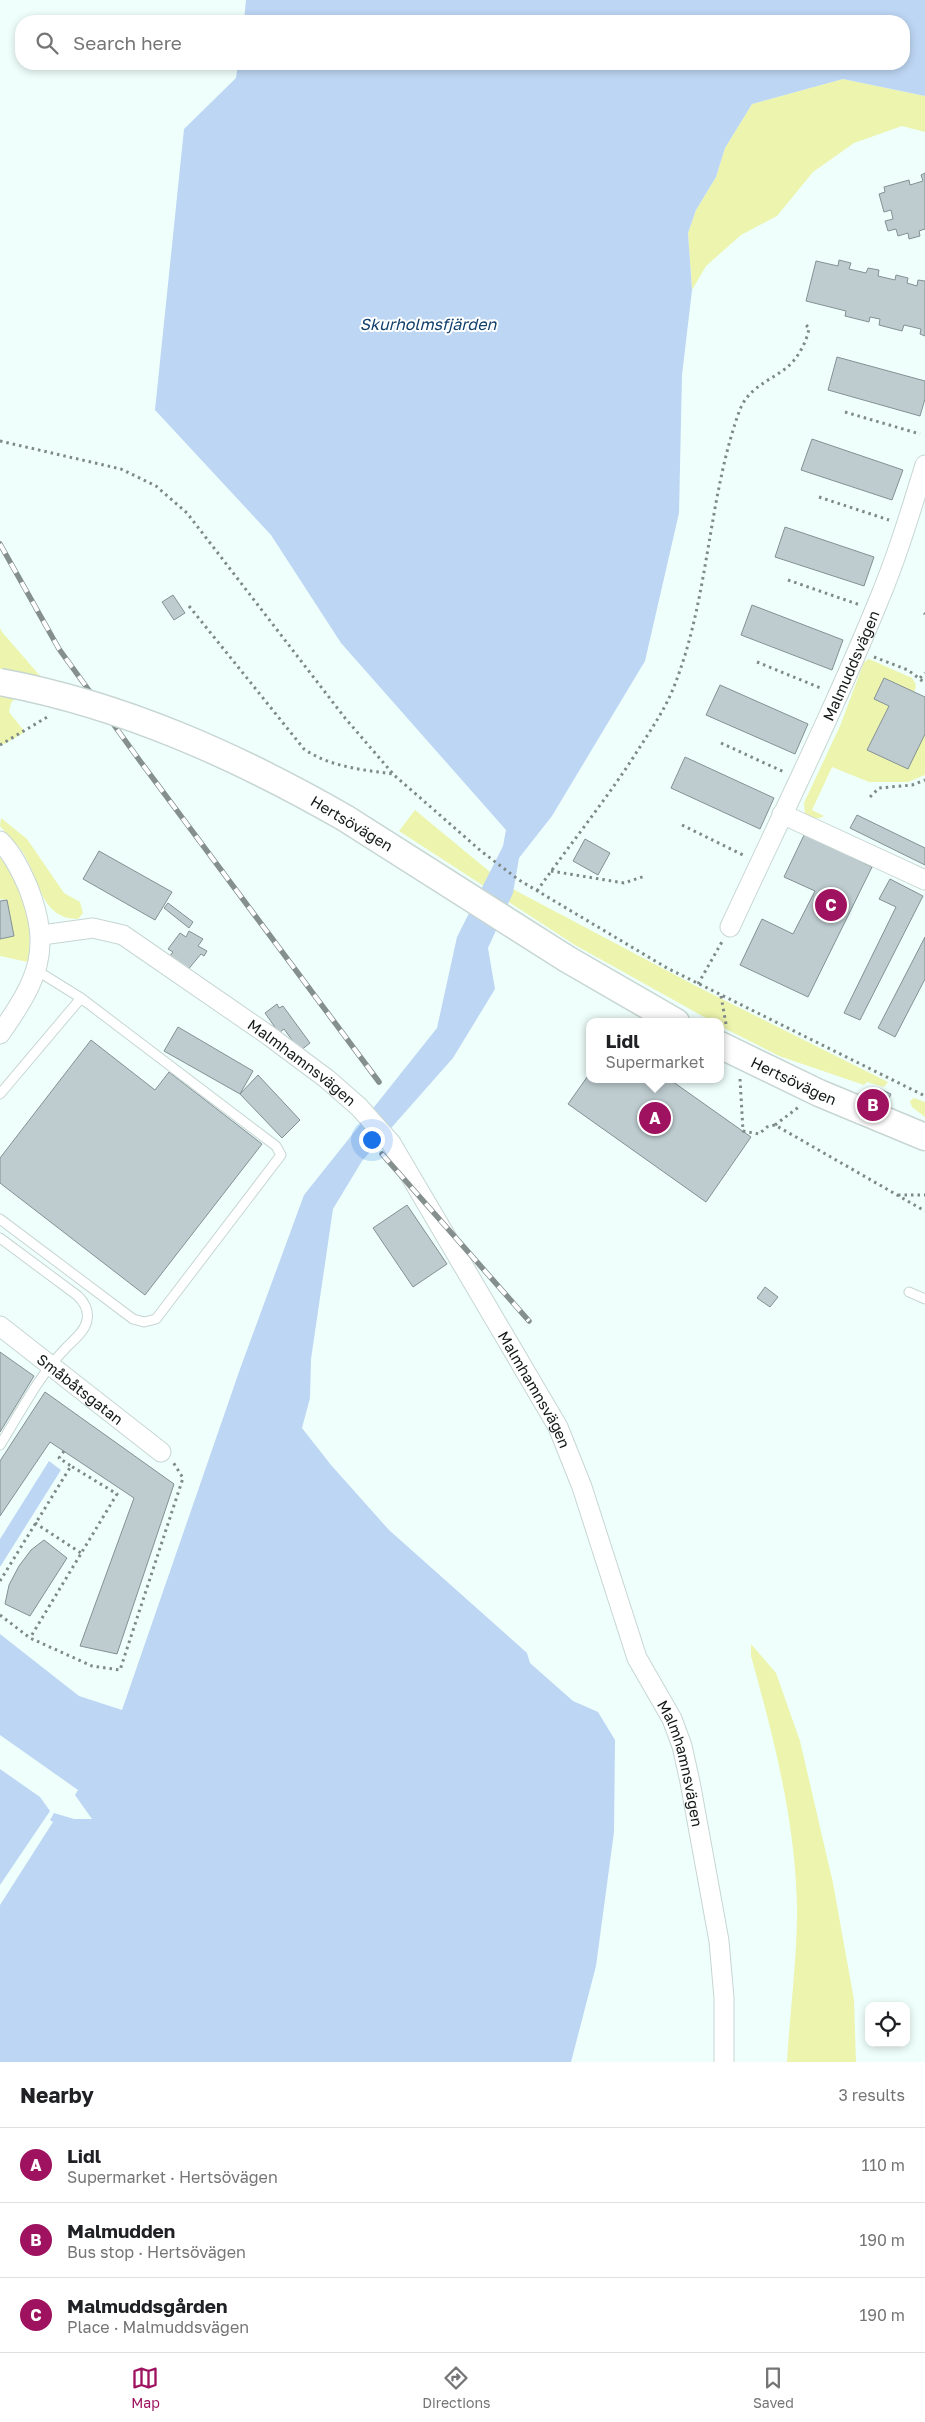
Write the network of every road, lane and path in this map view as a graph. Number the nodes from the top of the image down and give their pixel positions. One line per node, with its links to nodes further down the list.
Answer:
1 (805, 324): 30 (path)
2 (845, 412): 3 (path)
3 (920, 434)
4 (0, 441): 22 (path)
5 (925, 465): 7 (street, Malmuddsvägen)
6 (819, 497): 8 (path)
7 (917, 515): 26 (street, Malmuddsvägen)
8 (892, 521)
9 (788, 580): 11 (path)
10 (189, 606): 22 (path)
11 (862, 606)
12 (872, 656): 15 (path)
13 (757, 662): 18 (path)
14 (925, 673): 15 (path)
15 (920, 678): 17 (path)
16 (0, 682): 39 (main road, Hertsövägen, bridge)
17 (925, 683)
18 (828, 691)
19 (50, 715): 21 (path)
20 (720, 744): 23 (path)
21 (0, 745)
22 (394, 774): 33 (path)
23 (791, 775)
24 (925, 780): 25 (path)
25 (870, 797)
26 (782, 814): 32 (street); 34 (street, Malmuddsvägen)
27 (682, 824): 29 (path)
28 (0, 842): 35 (street)
29 (752, 860)
30 (551, 871): 31 (path); 33 (path)
31 (645, 876)
32 (925, 880)
33 (537, 891): 37 (path)
34 (730, 927): 37 (path)
35 (42, 935): 36 (street); 64 (street, Malmhamnsvägen)
36 (36, 970): 38 (lane); 40 (street)
37 (698, 984): 43 (path)
38 (81, 998): 42 (lane); 49 (lane)
39 (669, 1018)
40 (0, 1034)
41 (724, 1047): 45 (main road, Hertsövägen)
42 (0, 1094)
43 (925, 1096)
44 (743, 1131): 46 (path)
45 (925, 1137)
46 (896, 1195): 47 (path); 48 (path)
47 (925, 1195)
48 (925, 1211)
49 (0, 1219)
50 (0, 1238): 54 (lane)
51 (909, 1292): 52 (lane)
52 (925, 1299)
53 (0, 1326): 54 (street, Småbåtsgatan)
54 (50, 1364): 55 (lane); 57 (street, Småbåtsgatan)
55 (0, 1445)
56 (64, 1451): 58 (path)
57 (161, 1452): 63 (path)
58 (71, 1466): 59 (path); 60 (path)
59 (35, 1523): 60 (path); 61 (path)
60 (81, 1554): 63 (path)
61 (0, 1580)
62 (0, 1615): 63 (path)
63 (30, 1638)
64 (724, 2062)

